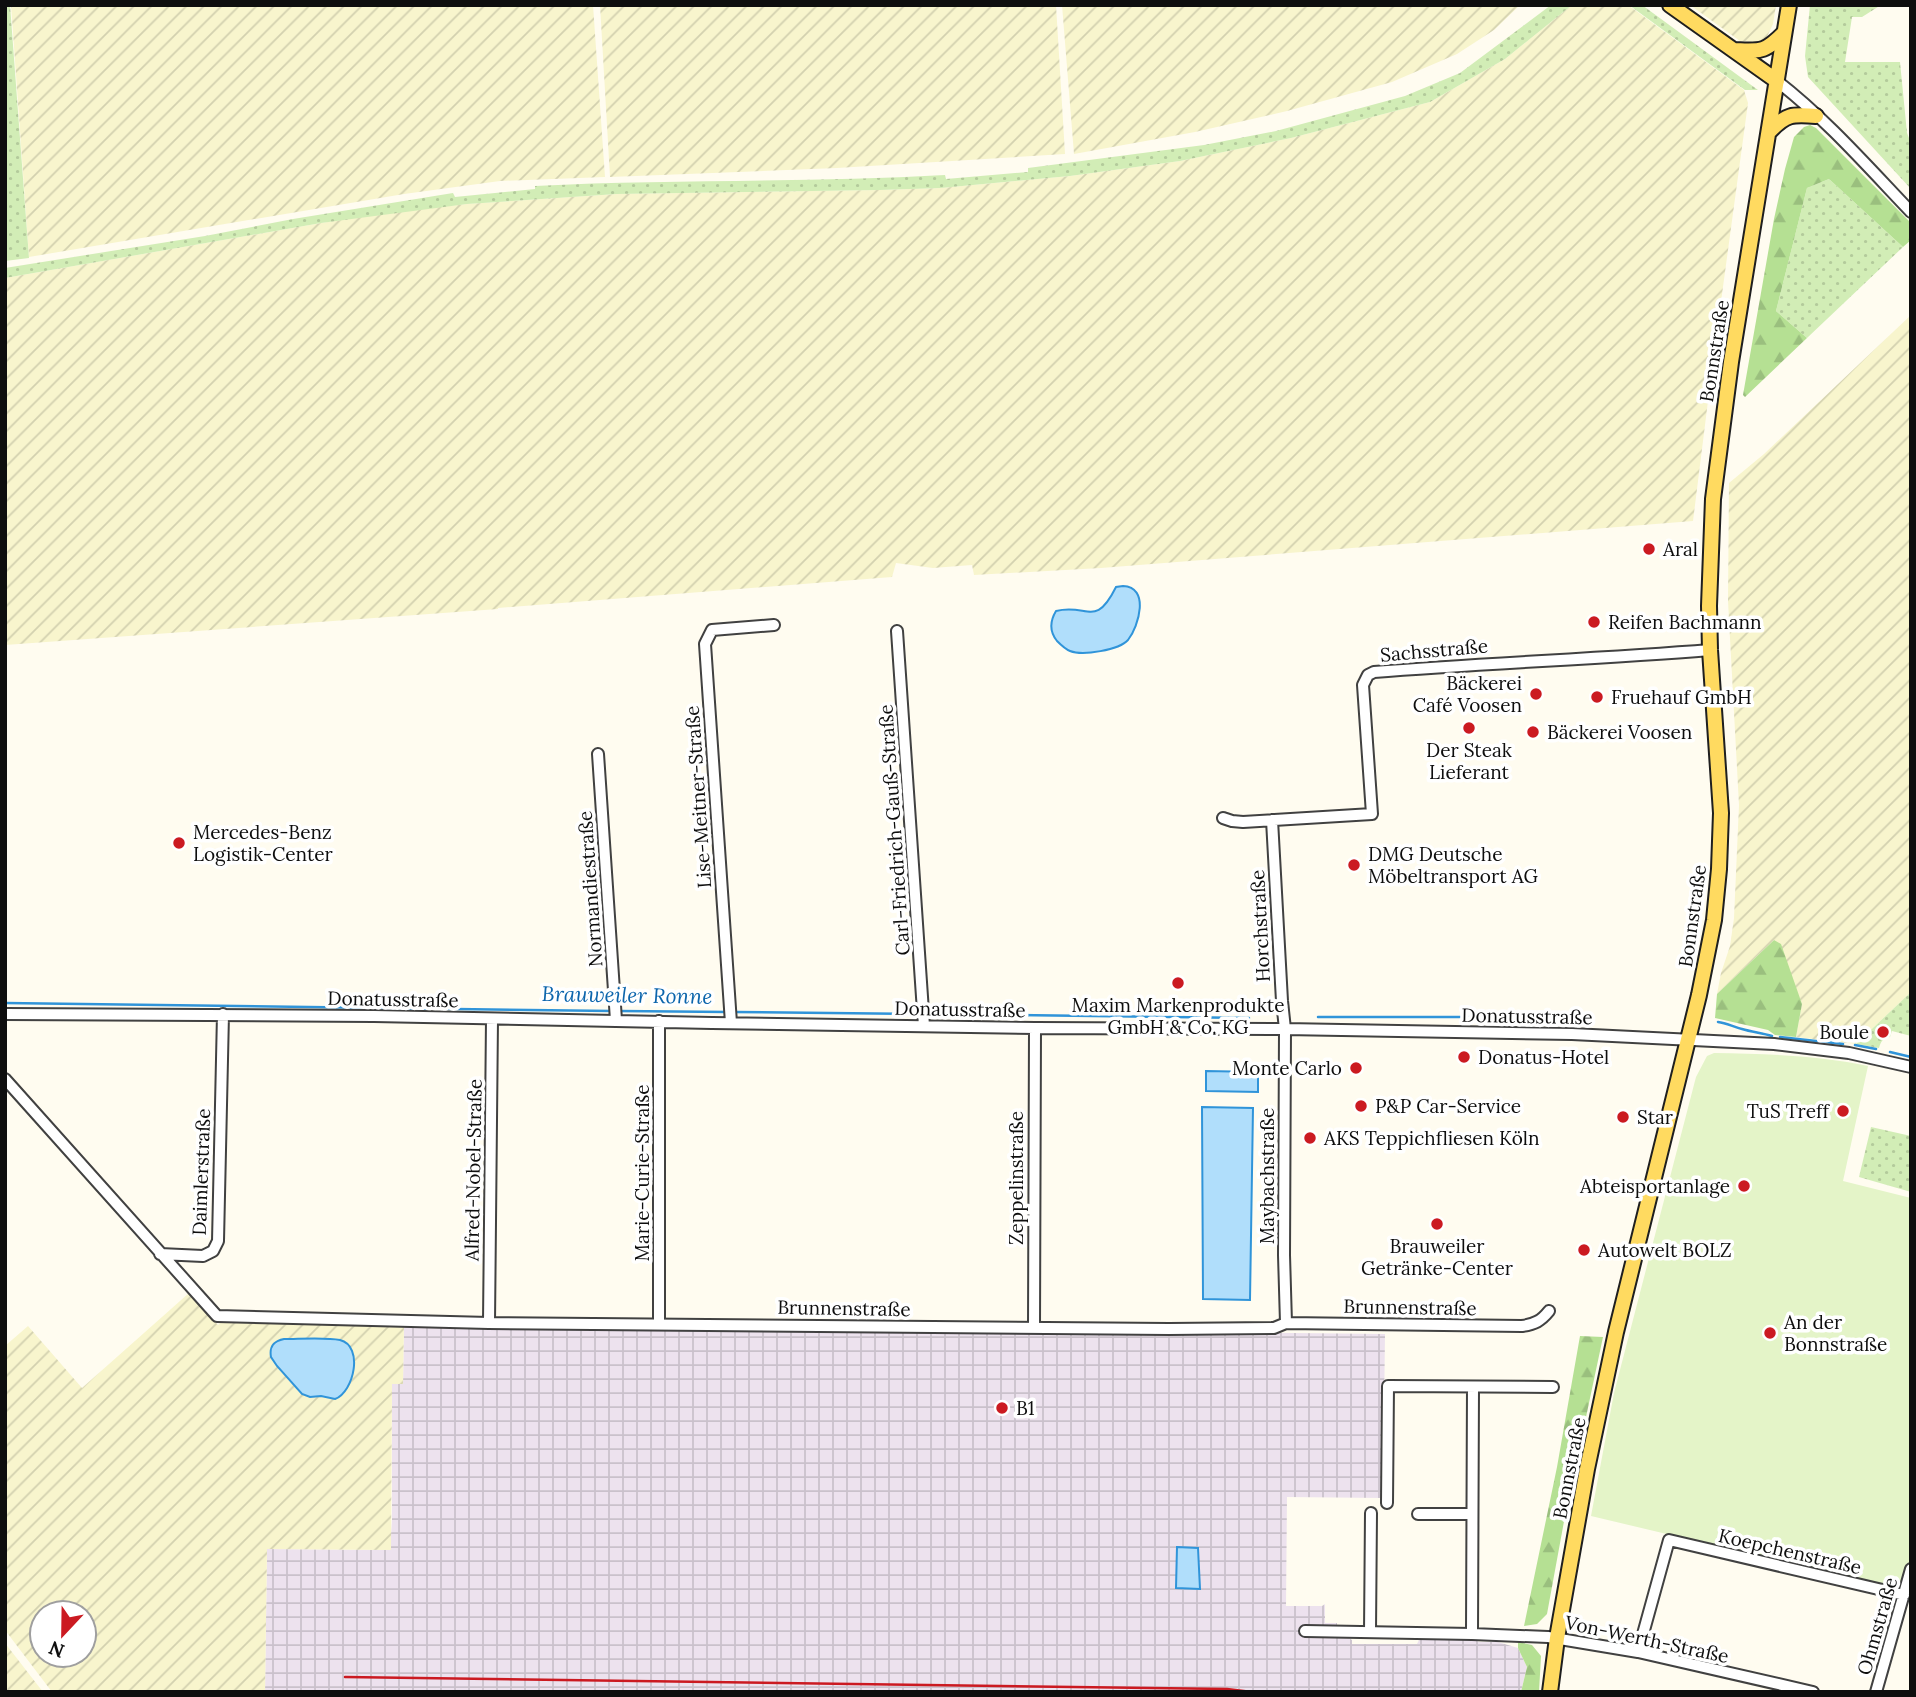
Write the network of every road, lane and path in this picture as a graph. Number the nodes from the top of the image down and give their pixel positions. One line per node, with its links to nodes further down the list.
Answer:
1 (1670, 5): 4 (main road)
2 (1789, 5): 3 (main road, Bonnstraße)
3 (1784, 33): 4 (main road); 5 (main road, Bonnstraße)
4 (1734, 50): 5 (main road)
5 (1777, 81): 6 (street); 7 (main road, Bonnstraße)
6 (1816, 116): 7 (main road); 8 (street)
7 (1768, 133): 11 (main road, Bonnstraße)
8 (1911, 212)
9 (774, 625): 20 (street, Lise-Meitner-Straße)
10 (897, 631): 21 (street, Carl-Friedrich-Gauß-Straße)
11 (1710, 650): 14 (street, Sachsstraße); 24 (main road, Bonnstraße)
12 (598, 754): 17 (street, Normandiestraße)
13 (1223, 818): 14 (street, Sachsstraße)
14 (1272, 820): 23 (street, Horchstraße)
15 (5, 1014): 16 (street, Donatusstraße)
16 (223, 1014): 18 (street, Donatusstraße); 27 (street, Daimlerstraße)
17 (616, 1018): 18 (street, Donatusstraße); 19 (street, Donatusstraße)
18 (492, 1019): 29 (street, Alfred-Nobel-Straße)
19 (659, 1021): 20 (street, Donatusstraße); 31 (street, Marie-Curie-Straße)
20 (731, 1021): 21 (street, Donatusstraße)
21 (924, 1023): 22 (street, Donatusstraße)
22 (1035, 1028): 23 (street, Donatusstraße); 32 (street, Zeppelinstraße)
23 (1285, 1029): 24 (street, Donatusstraße); 30 (street, Maybachstraße)
24 (1688, 1039): 25 (street, Donatusstraße); 44 (main road, Bonnstraße)
25 (1911, 1067)
26 (5, 1079): 27 (street)
27 (160, 1254): 29 (street, Brunnenstraße)
28 (1549, 1311): 30 (street, Brunnenstraße)
29 (489, 1323): 31 (street, Brunnenstraße)
30 (1286, 1323): 32 (street, Brunnenstraße)
31 (659, 1324): 32 (street, Brunnenstraße)
32 (1034, 1328)
33 (1473, 1387): 34 (street); 35 (street); 38 (street)
34 (1553, 1387)
35 (1387, 1503)
36 (1371, 1513): 42 (street)
37 (1418, 1514): 38 (street)
38 (1472, 1514): 43 (street)
39 (1911, 1569): 40 (street, Ohmstraße)
40 (1906, 1599): 45 (street, Koepchenstraße); 50 (street, Ohmstraße)
41 (1305, 1631): 42 (street, Von-Werth-Straße)
42 (1370, 1632): 43 (street, Von-Werth-Straße)
43 (1472, 1633): 44 (street, Von-Werth-Straße)
44 (1557, 1638): 45 (street, Von-Werth-Straße); 47 (main road, Bonnstraße)
45 (1638, 1652): 46 (street, Von-Werth-Straße)
46 (1750, 1678): 48 (street); 49 (street, Von-Werth-Straße)
47 (1550, 1692)
48 (1746, 1692)
49 (1812, 1692)
50 (1876, 1692)

